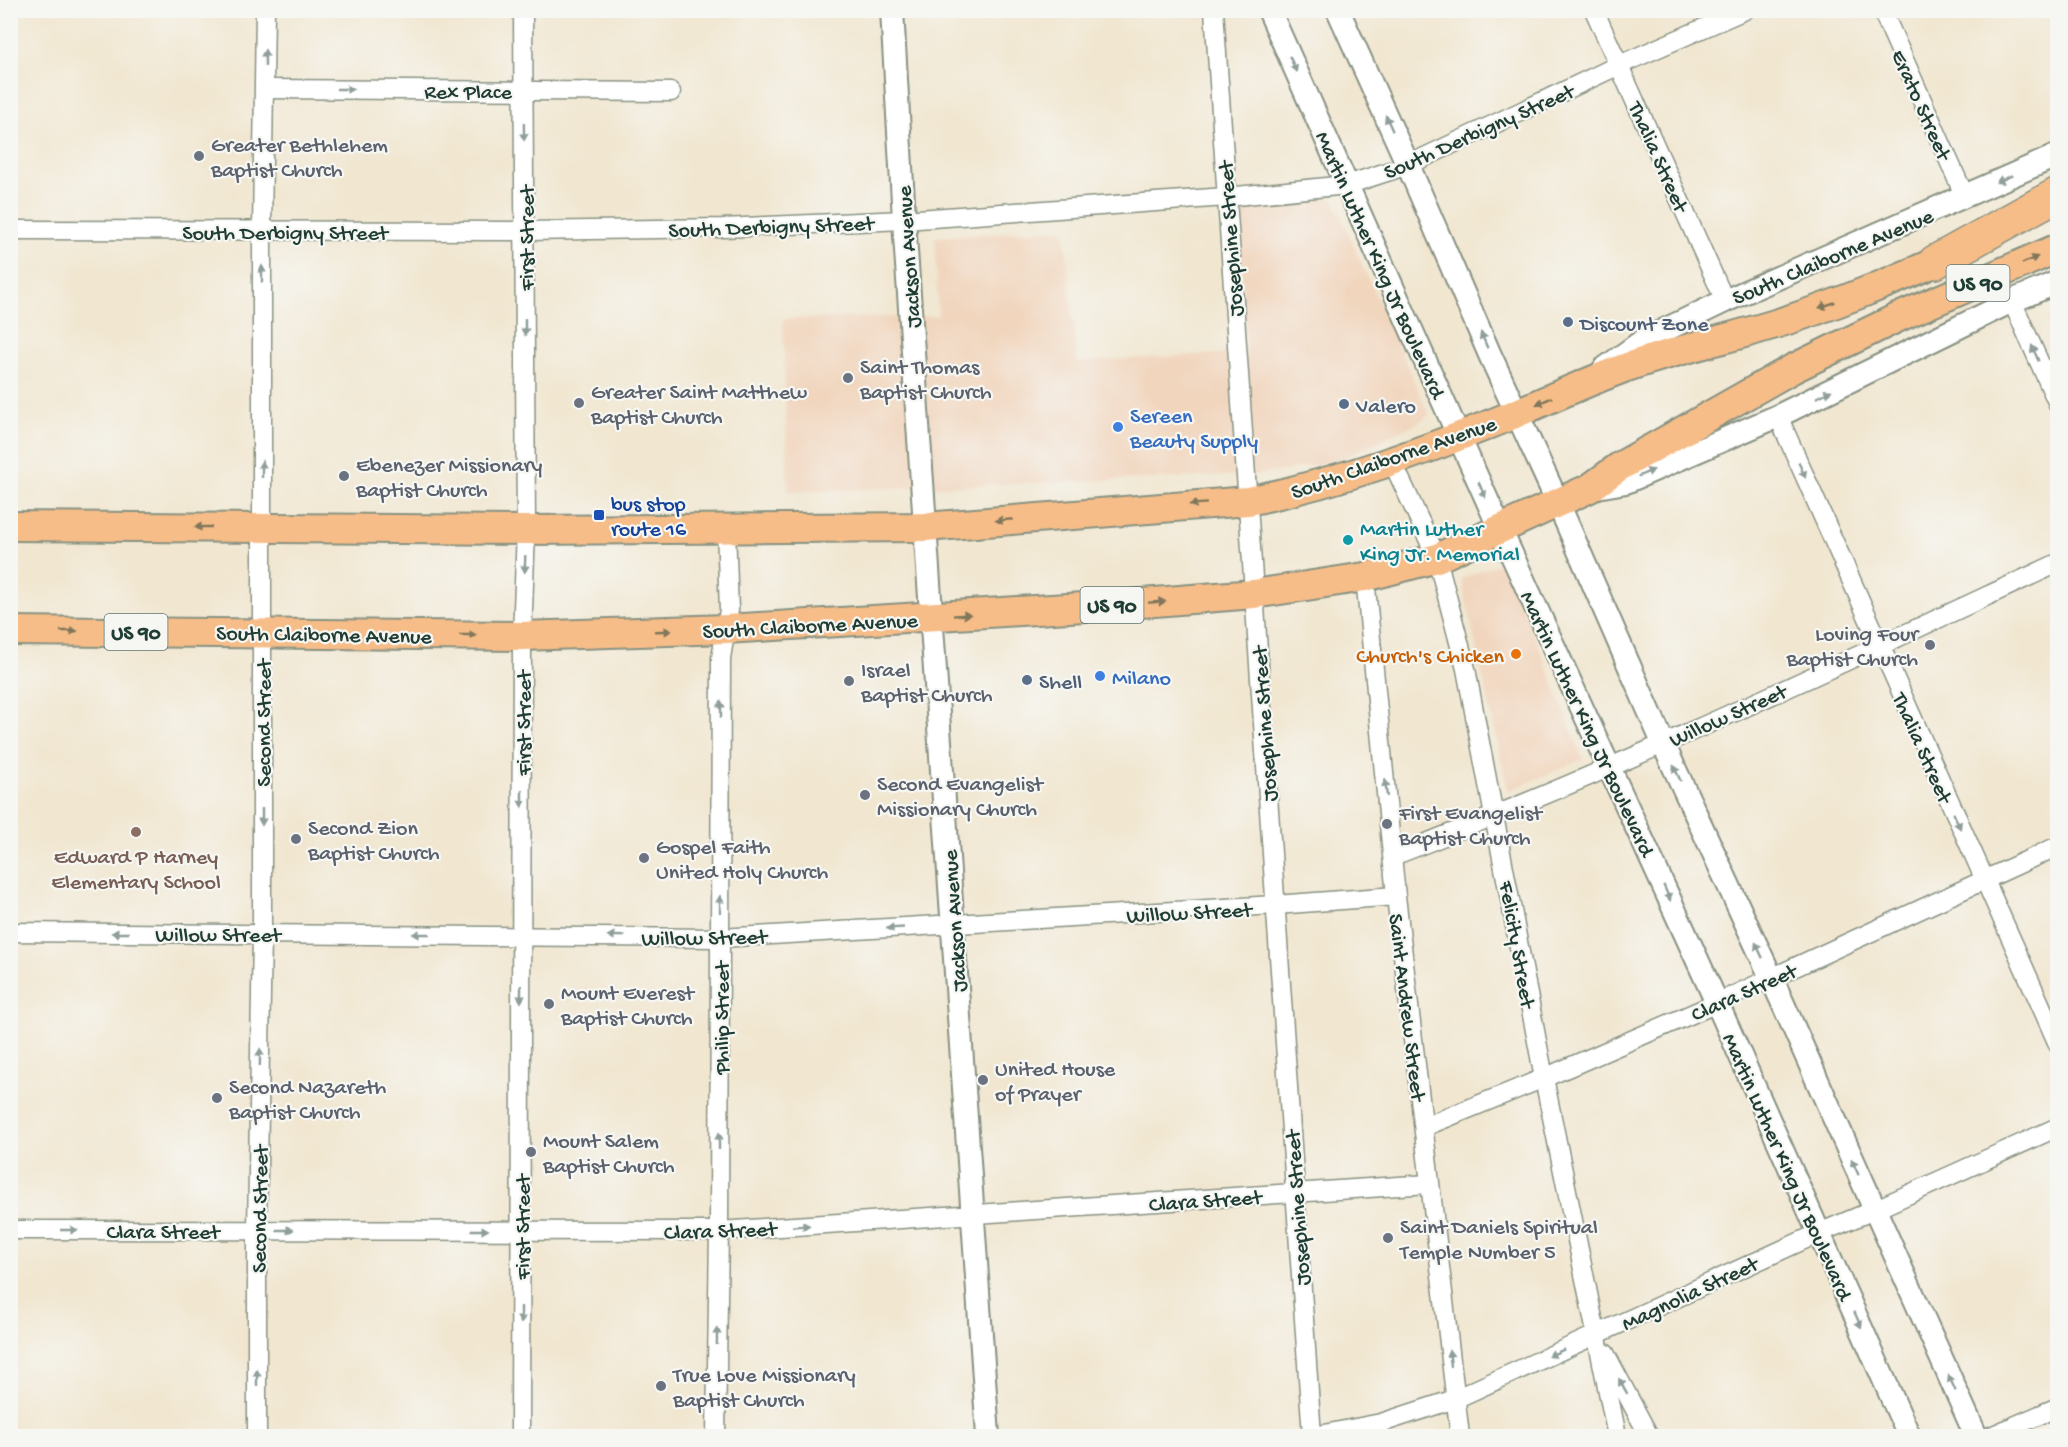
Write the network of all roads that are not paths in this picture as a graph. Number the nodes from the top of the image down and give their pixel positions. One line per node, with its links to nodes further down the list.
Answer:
1 (266, 10): 11 (street, Second Street, one-way to 1)
2 (524, 10): 12 (street, First Street)
3 (892, 10): 21 (street, Jackson Avenue)
4 (1214, 10): 18 (street, Josephine Street)
5 (1269, 10): 16 (street, Martin Luther King Jr Boulevard, one-way to 16)
6 (1338, 10): 15 (street, one-way to 6)
7 (1594, 10): 10 (street, Thalia Street)
8 (1745, 10): 10 (street, South Derbigny Street)
9 (1882, 10): 19 (street, Erato Street)
10 (1619, 65): 15 (street, South Derbigny Street); 28 (street, Thalia Street)
11 (265, 89): 12 (street, Rex Place, one-way to 12); 23 (street, Second Street)
12 (524, 90): 13 (street, Rex Place); 24 (street, First Street, one-way to 24)
13 (671, 92)
14 (2058, 155): 19 (street, South Claiborne Avenue, one-way to 19)
15 (1408, 165): 16 (street, South Derbigny Street); 32 (street, one-way to 15)
16 (1347, 185): 18 (street, South Derbigny Street); 34 (street, Martin Luther King Jr Boulevard)
17 (2058, 194): 26 (highway)
18 (1226, 197): 21 (street, South Derbigny Street); 37 (street, Josephine Street)
19 (1965, 197): 28 (street, South Claiborne Avenue)
20 (2058, 208): 26 (main road, South Claiborne Avenue / US 90)
21 (904, 220): 24 (street, South Derbigny Street); 41 (street, Jackson Avenue)
22 (10, 230): 23 (street, South Derbigny Street)
23 (262, 231): 24 (street, South Derbigny Street); 40 (street, Second Street, one-way to 23)
24 (525, 231): 44 (street, First Street, one-way to 44)
25 (2058, 248): 36 (main road, South Claiborne Avenue / US 90, one-way to 25)
26 (1935, 262): 30 (main road, South Claiborne Avenue / US 90, one-way to 30)
27 (2058, 282): 29 (street, South Claiborne Avenue)
28 (1725, 301): 30 (street, South Claiborne Avenue)
29 (2012, 301): 31 (street, one-way to 29); 33 (street, South Claiborne Avenue, one-way to 29)
30 (1583, 384): 32 (main road, South Claiborne Avenue / US 90, one-way to 32)
31 (2058, 404)
32 (1516, 413): 34 (main road, South Claiborne Avenue / US 90); 38 (street)
33 (1778, 416): 36 (street, South Claiborne Avenue, one-way to 33); 54 (street, Thalia Street, one-way to 54)
34 (1458, 436): 35 (main road, South Claiborne Avenue / US 90); 43 (street, Martin Luther King Jr Boulevard, one-way to 43)
35 (1392, 461): 37 (main road, South Claiborne Avenue / US 90); 45 (street, Felicity Street)
36 (1590, 488): 38 (main road, South Claiborne Avenue / US 90)
37 (1248, 501): 41 (main road, South Claiborne Avenue / US 90, one-way to 41); 48 (street, Josephine Street)
38 (1558, 503): 43 (main road, South Claiborne Avenue / US 90); 55 (street)
39 (10, 526): 40 (main road, South Claiborne Avenue / US 90, one-way to 39)
40 (261, 527): 44 (main road, South Claiborne Avenue / US 90); 52 (street, Second Street)
41 (926, 527): 42 (main road, South Claiborne Avenue / US 90); 49 (street, Jackson Avenue)
42 (726, 529): 44 (main road, South Claiborne Avenue / US 90); 50 (street, Philip Street)
43 (1500, 529): 45 (main road, South Claiborne Avenue / US 90); 56 (street, Martin Luther King Jr Boulevard)
44 (526, 530): 53 (street, First Street, one-way to 53)
45 (1437, 558): 47 (main road, South Claiborne Avenue / US 90); 57 (street, Felicity Street)
46 (2058, 563): 54 (street, Willow Street)
47 (1365, 577): 48 (main road, South Claiborne Avenue / US 90); 59 (street, Saint Andrew Street, one-way to 47)
48 (1254, 594): 49 (main road, South Claiborne Avenue / US 90, one-way to 48); 62 (street, Josephine Street)
49 (932, 617): 50 (main road, South Claiborne Avenue / US 90); 63 (street, Jackson Avenue)
50 (726, 629): 53 (main road, South Claiborne Avenue / US 90, one-way to 50); 67 (street, Philip Street, one-way to 50)
51 (10, 631): 52 (main road, South Claiborne Avenue / US 90, one-way to 52)
52 (262, 633): 53 (main road, South Claiborne Avenue / US 90, one-way to 53); 65 (street, Second Street, one-way to 65)
53 (522, 636): 66 (street, First Street, one-way to 66)
54 (1879, 646): 55 (street, Willow Street); 60 (street, Thalia Street, one-way to 60)
55 (1663, 744): 56 (street, Willow Street); 68 (street, one-way to 55)
56 (1610, 768): 57 (street, Willow Street); 69 (street, Martin Luther King Jr Boulevard, one-way to 69)
57 (1496, 816): 59 (street, Willow Street); 71 (street, Felicity Street)
58 (2058, 846): 60 (street, Clara Street)
59 (1393, 856): 61 (street, Saint Andrew Street)
60 (1984, 879): 68 (street, Clara Street); 70 (street, Thalia Street)
61 (1396, 896): 62 (street, Willow Street); 72 (street, Saint Andrew Street)
62 (1275, 906): 63 (street, Willow Street); 75 (street, Josephine Street)
63 (953, 925): 67 (street, Willow Street, one-way to 67); 77 (street, Jackson Avenue)
64 (10, 932): 65 (street, Willow Street, one-way to 64)
65 (262, 933): 66 (street, Willow Street, one-way to 65); 79 (street, Second Street, one-way to 65)
66 (522, 935): 67 (street, Willow Street, one-way to 66); 80 (street, First Street, one-way to 80)
67 (720, 938): 81 (street, Philip Street, one-way to 67)
68 (1772, 978): 69 (street, Clara Street); 76 (street, one-way to 68)
69 (1717, 1003): 71 (street, Clara Street); 82 (street, Martin Luther King Jr Boulevard)
70 (2058, 1044)
71 (1544, 1078): 72 (street, Clara Street); 83 (street, Felicity Street)
72 (1424, 1126): 74 (street, Saint Andrew Street)
73 (2058, 1127): 76 (street, Magnolia Street)
74 (1429, 1184): 75 (street, Clara Street); 84 (street, Saint Andrew Street, one-way to 74)
75 (1294, 1193): 77 (street, Clara Street); 90 (street, Josephine Street)
76 (1874, 1210): 82 (street, Magnolia Street); 95 (street, one-way to 76)
77 (973, 1214): 81 (street, Clara Street, one-way to 77); 89 (street, Jackson Avenue)
78 (10, 1230): 79 (street, Clara Street, one-way to 79)
79 (257, 1230): 80 (street, Clara Street, one-way to 80); 86 (street, Second Street, one-way to 79)
80 (521, 1230): 81 (street, Clara Street); 87 (street, First Street, one-way to 87)
81 (719, 1232): 88 (street, Philip Street, one-way to 81)
82 (1819, 1233): 83 (street, Magnolia Street); 94 (street, Martin Luther King Jr Boulevard, one-way to 94)
83 (1595, 1335): 84 (street, Magnolia Street, one-way to 84); 92 (street, Felicity Street); 93 (street, one-way to 83)
84 (1455, 1399): 90 (street, Magnolia Street); 91 (street, Saint Andrew Street)
85 (2058, 1407): 96 (street)
86 (257, 1437)
87 (520, 1437)
88 (716, 1437)
89 (988, 1437)
90 (1313, 1437)
91 (1460, 1437)
92 (1617, 1437)
93 (1649, 1437)
94 (1909, 1437)
95 (1976, 1437)
96 (1991, 1437)

